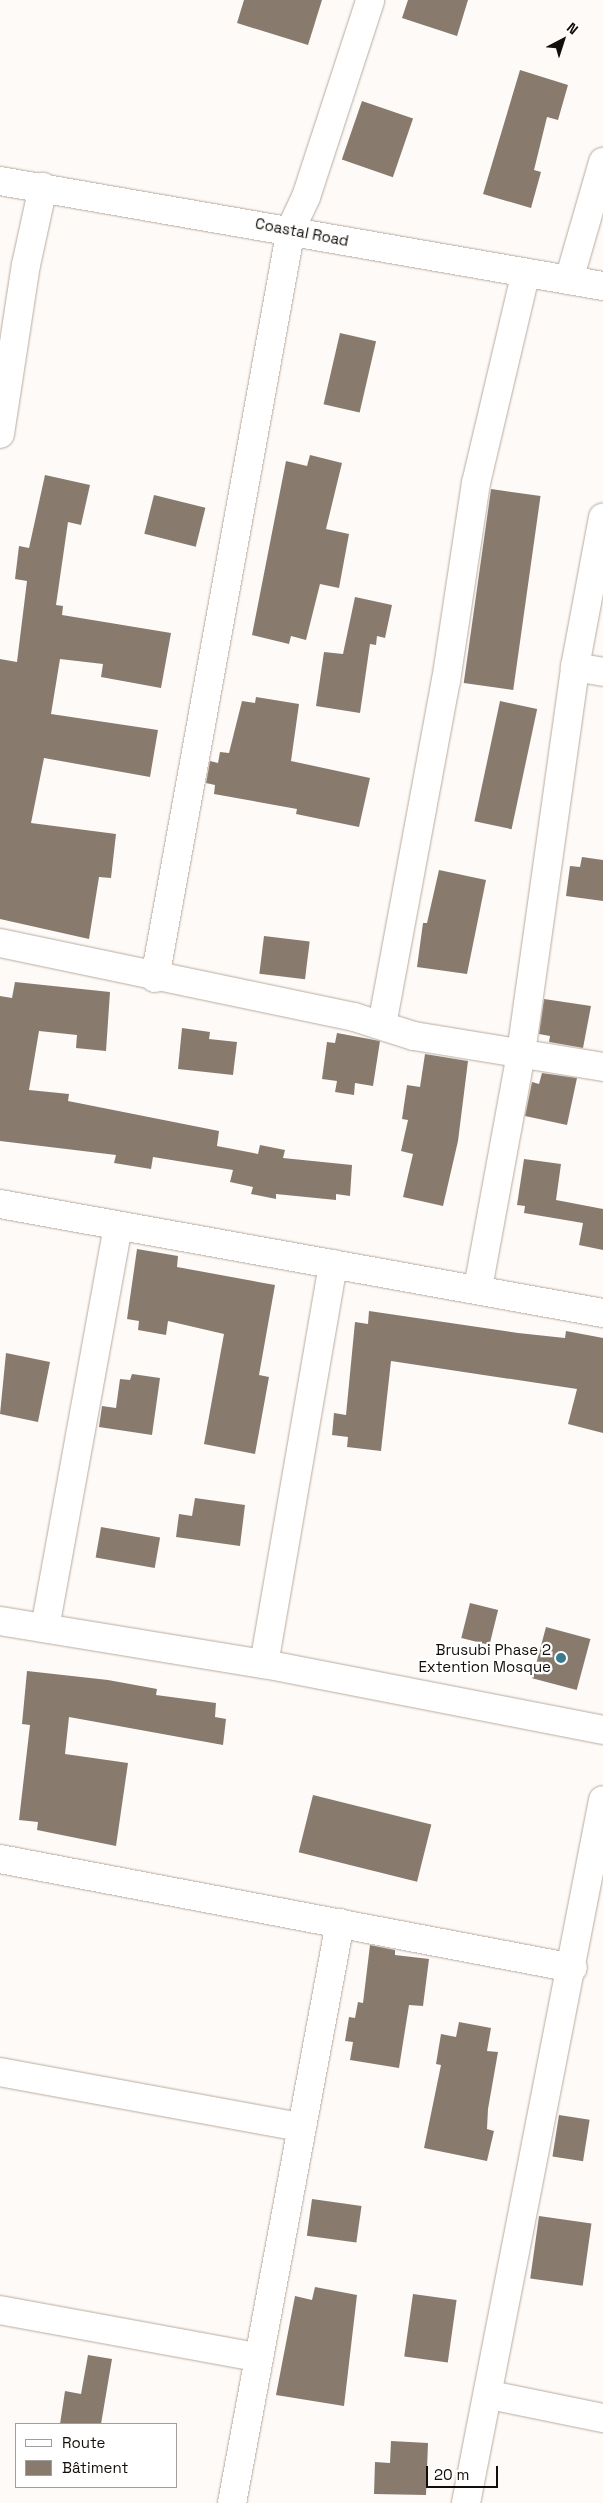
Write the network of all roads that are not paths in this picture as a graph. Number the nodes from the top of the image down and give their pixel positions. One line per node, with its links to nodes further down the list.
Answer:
1 (370, 1): 5 (street)
2 (603, 162): 7 (street)
3 (0, 180): 4 (street, Coastal Road)
4 (43, 187): 5 (street, Coastal Road); 9 (street)
5 (291, 229): 6 (street, Coastal Road); 14 (street)
6 (525, 275): 7 (street, Coastal Road); 15 (street)
7 (569, 280): 8 (street, Coastal Road)
8 (603, 286)
9 (0, 434)
10 (603, 518): 11 (street)
11 (575, 667): 12 (street); 16 (street)
12 (603, 672)
13 (0, 943): 14 (street)
14 (155, 978): 15 (street)
15 (382, 1025): 16 (street)
16 (520, 1053): 17 (street); 21 (street)
17 (603, 1067)
18 (0, 1204): 19 (street)
19 (118, 1228): 20 (street); 24 (street)
20 (333, 1264): 21 (street); 25 (street)
21 (478, 1288): 22 (street)
22 (603, 1313)
23 (0, 1621): 24 (street)
24 (45, 1628): 25 (street)
25 (264, 1664): 26 (street)
26 (603, 1730)
27 (603, 1800): 30 (street)
28 (0, 1859): 29 (street)
29 (340, 1923): 30 (street); 32 (street)
30 (573, 1968): 35 (street)
31 (0, 2072): 32 (street)
32 (300, 2126): 34 (street)
33 (0, 2310): 34 (street)
34 (256, 2357): 37 (street)
35 (490, 2396): 36 (street); 38 (street)
36 (603, 2418)
37 (232, 2503)
38 (466, 2503)

